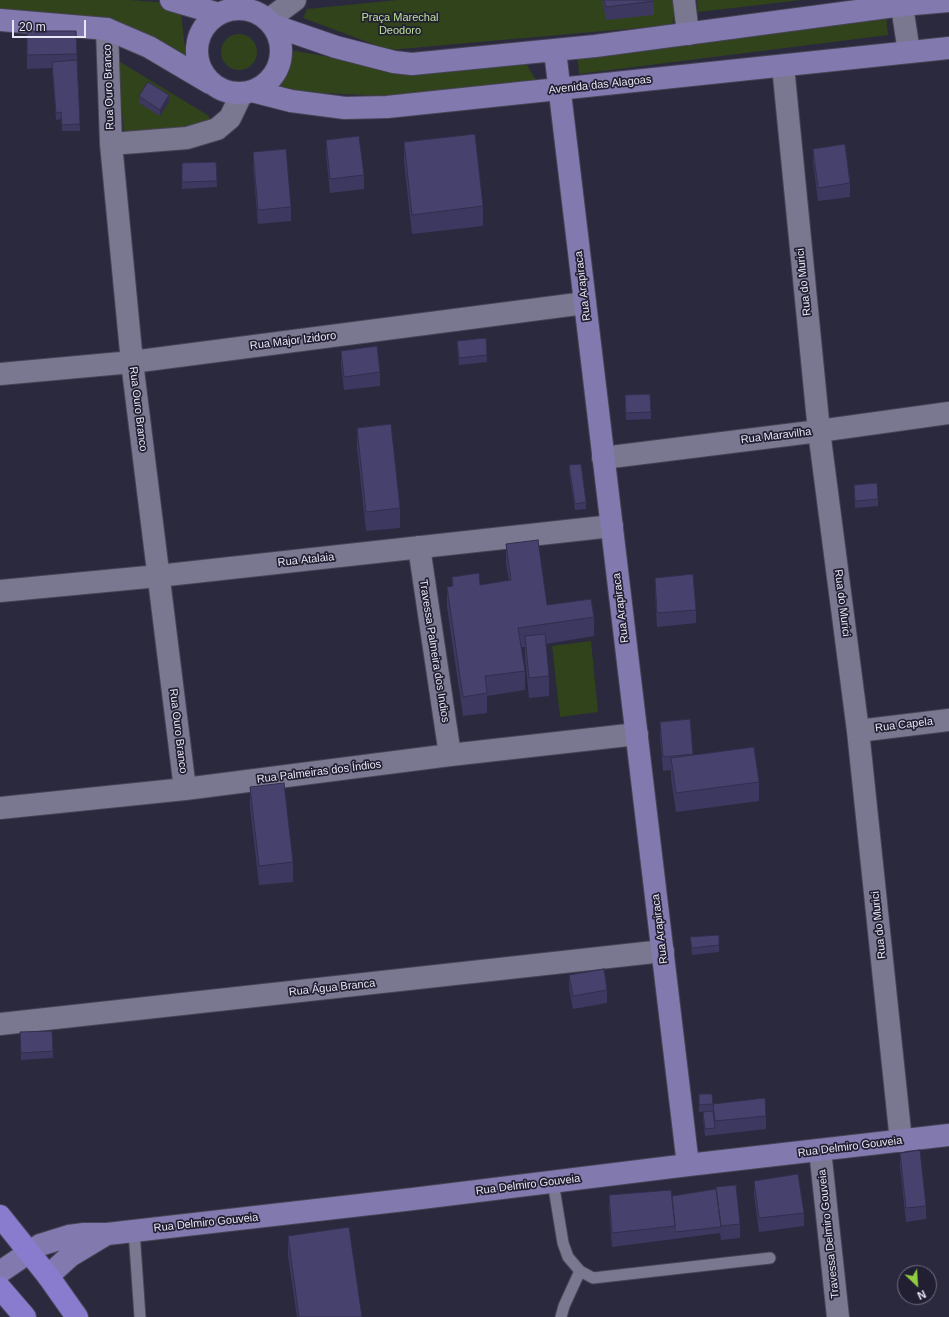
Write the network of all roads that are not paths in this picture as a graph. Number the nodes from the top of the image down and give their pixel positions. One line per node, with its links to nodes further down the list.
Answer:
1 (171, 0): 6 (street)
2 (295, 0): 7 (street)
3 (684, 0): 10 (street)
4 (949, 1): 5 (street)
5 (901, 3): 10 (street); 13 (street)
6 (220, 9): 7 (street); 15 (street)
7 (265, 15): 12 (street); 17 (street)
8 (0, 20): 9 (street)
9 (107, 28): 15 (street); 18 (street, Rua Ouro Branco)
10 (688, 34): 12 (street)
11 (949, 48): 13 (street, Avenida das Alagoas)
12 (555, 51): 16 (street, Rua Arapiraca)
13 (909, 52): 14 (street, Avenida das Alagoas)
14 (783, 66): 16 (street, Avenida das Alagoas); 23 (street, Rua do Murici)
15 (211, 84): 17 (street)
16 (559, 89): 17 (street, Avenida das Alagoas); 19 (street, Rua Arapiraca)
17 (247, 92): 18 (street)
18 (111, 144): 20 (street, Rua Ouro Branco)
19 (585, 303): 20 (street, Rua Major Izidoro); 24 (street, Rua Arapiraca)
20 (132, 362): 21 (street, Rua Major Izidoro); 27 (street, Rua Ouro Branco)
21 (0, 374)
22 (949, 413): 23 (street, Rua Maravilha)
23 (819, 431): 24 (street, Rua Maravilha); 30 (street, Rua do Murici)
24 (603, 458): 25 (street, Rua Arapiraca)
25 (612, 526): 26 (street, Rua Atalaia); 31 (street, Rua Arapiraca)
26 (418, 547): 27 (street, Rua Atalaia); 32 (street, Travessa Palmeira dos Indios)
27 (158, 576): 28 (street, Rua Atalaia); 33 (street, Rua Ouro Branco)
28 (0, 591)
29 (949, 720): 30 (street, Rua Capela)
30 (858, 731): 38 (street, Rua do Murici)
31 (637, 734): 32 (street, Rua Palmeiras dos Índios); 35 (street, Rua Arapiraca)
32 (450, 756): 33 (street, Rua Palmeiras dos Índios)
33 (185, 789): 34 (street, Rua Palmeiras dos Índios)
34 (0, 808)
35 (663, 951): 36 (street, Rua Água Branca); 40 (street, Rua Arapiraca)
36 (0, 1024)
37 (949, 1135): 38 (street, Rua Delmiro Gouveia)
38 (902, 1141): 39 (street, Rua Delmiro Gouveia)
39 (820, 1150): 40 (street, Rua Delmiro Gouveia); 55 (street, Travessa Delmiro Gouveia)
40 (688, 1165): 41 (street, Rua Delmiro Gouveia)
41 (553, 1182): 43 (street, Rua Delmiro Gouveia); 47 (lane)
42 (0, 1216): 45 (main road)
43 (134, 1231): 44 (street, Rua Delmiro Gouveia); 53 (lane)
44 (107, 1234): 45 (street, Rua Delmiro Gouveia); 49 (street, Rua Delmiro Gouveia)
45 (29, 1252): 48 (street, Rua Delmiro Gouveia); 49 (main road)
46 (770, 1258): 47 (lane)
47 (580, 1271): 54 (lane)
48 (0, 1272)
49 (48, 1276): 52 (main road)
50 (0, 1288): 51 (main road)
51 (25, 1317)
52 (78, 1317)
53 (140, 1317)
54 (561, 1317)
55 (838, 1317)

